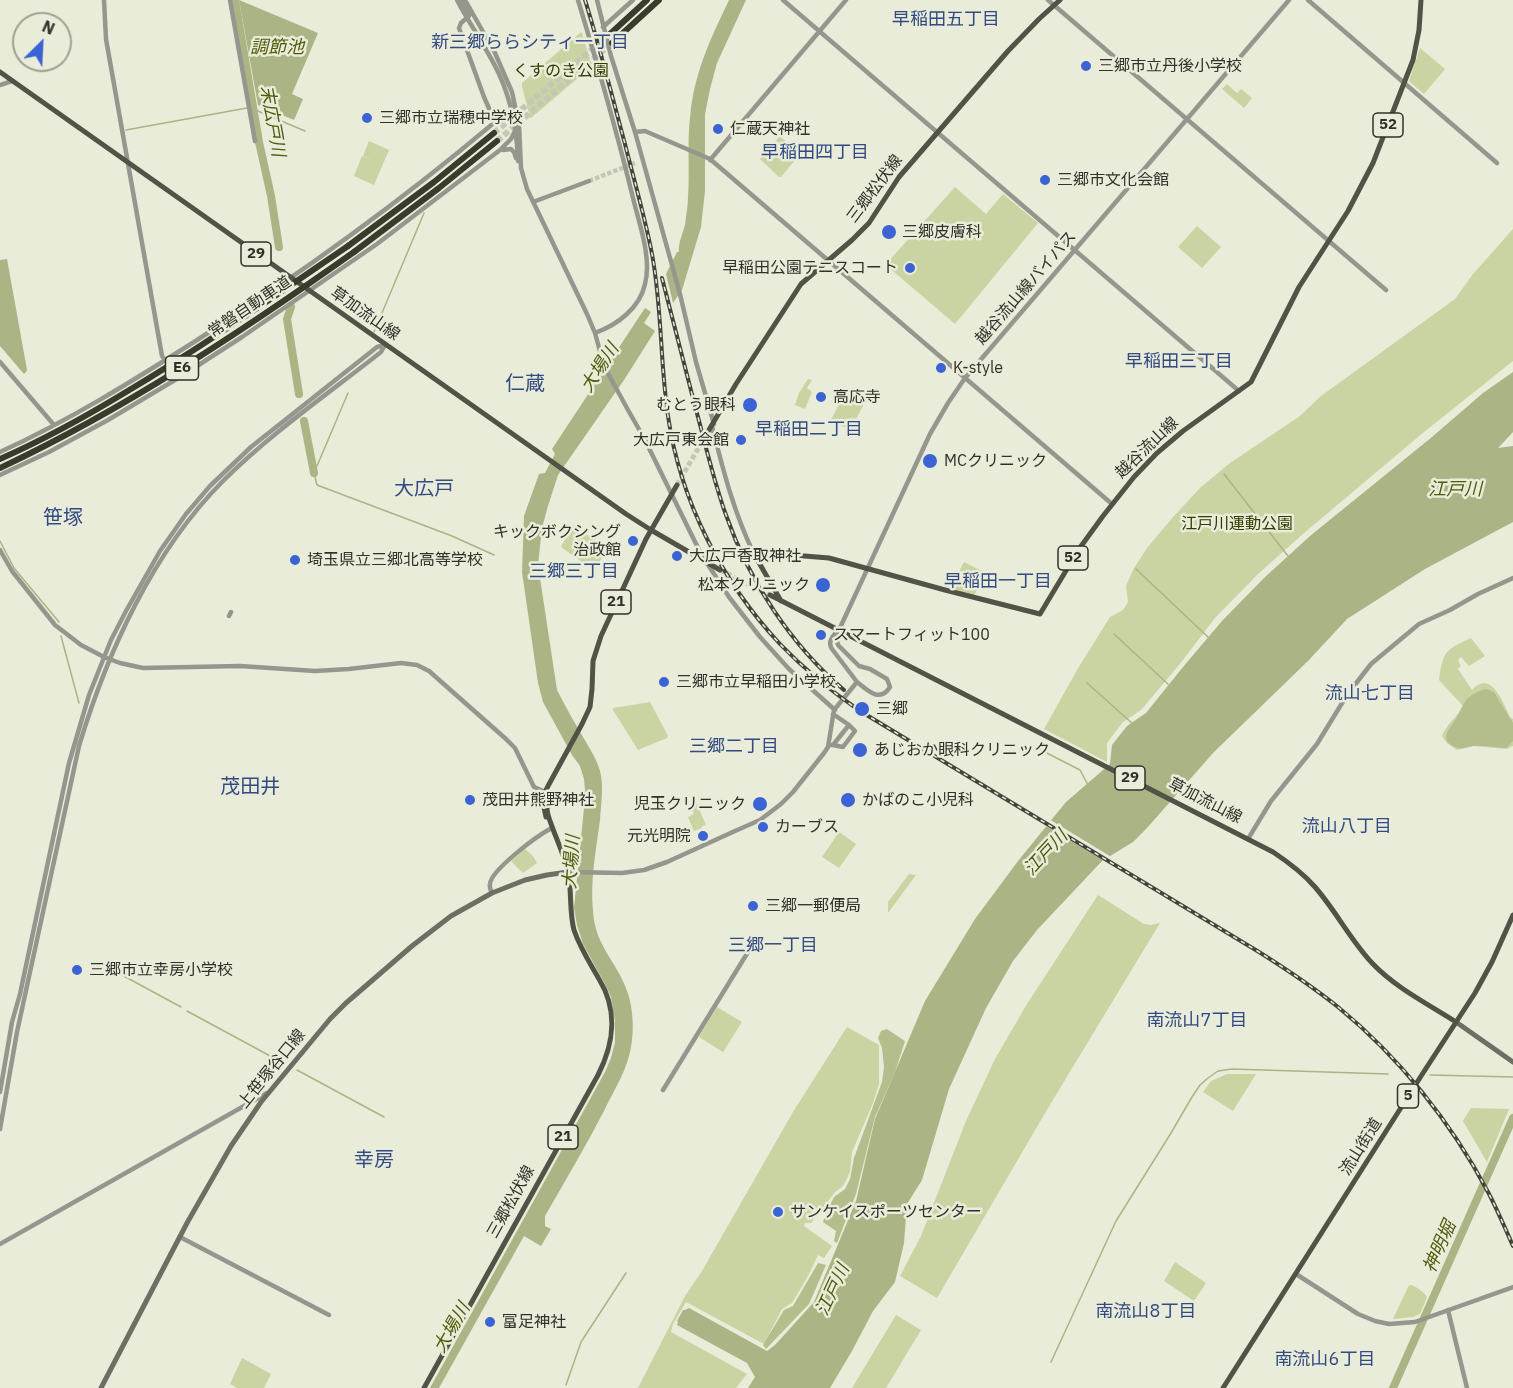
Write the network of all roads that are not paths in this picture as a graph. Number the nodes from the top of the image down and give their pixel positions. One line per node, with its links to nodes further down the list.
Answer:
1 (104, 0): 39 (street)
2 (230, 0): 34 (street)
3 (457, 0): 18 (street)
4 (463, 0): 18 (street); 27 (street)
5 (578, 0): 52 (street)
6 (597, 0): 19 (street)
7 (633, 0): 19 (street)
8 (647, 0): 21 (highway)
9 (659, 0): 22 (highway)
10 (783, 0): 20 (street)
11 (846, 0): 20 (street)
12 (1048, 0): 17 (street)
13 (1060, 0): 17 (main road, 三郷松伏線)
14 (1289, 0): 28 (street, 越谷流山線バイパス)
15 (1308, 0): 25 (street)
16 (1421, 0): 25 (main road, 越谷流山線 / 52)
17 (1054, 6): 28 (street); 32 (main road, 三郷松伏線)
18 (467, 19): 27 (street); 29 (street)
19 (603, 27): 31 (street)
20 (819, 31): 32 (street); 37 (street)
21 (610, 34)
22 (612, 43)
23 (0, 72): 24 (main road, 草加流山線 / 29)
24 (12, 81): 26 (street); 39 (main road, 草加流山線 / 29)
25 (1405, 83): 41 (street); 46 (main road, 越谷流山線 / 52)
26 (0, 86)
27 (516, 118): 29 (street); 30 (street); 44 (street)
28 (1187, 119): 46 (street); 47 (street, 越谷流山線バイパス)
29 (495, 122): 49 (street)
30 (516, 129): 36 (street); 42 (street)
31 (635, 132): 37 (street); 38 (street)
32 (938, 132): 47 (street); 48 (main road, 三郷松伏線)
33 (494, 133): 62 (highway, 常磐自動車道 / E6, bridge)
34 (255, 141)
35 (497, 141): 63 (highway, 常磐自動車道 / E6, bridge)
36 (500, 150): 42 (street); 51 (street)
37 (708, 158): 48 (street)
38 (642, 160): 40 (street); 59 (street)
39 (128, 162): 49 (main road, 草加流山線 / 29); 54 (street)
40 (635, 163)
41 (1497, 163)
42 (518, 165): 44 (street)
43 (589, 181): 45 (street)
44 (527, 189): 45 (street)
45 (533, 202): 52 (street)
46 (1329, 241): 50 (street); 57 (main road, 越谷流山線 / 52)
47 (1075, 250): 56 (street, 越谷流山線バイパス); 57 (street)
48 (828, 261): 56 (street); 59 (main road, 三郷松伏線)
49 (290, 278): 51 (main road, 草加流山線 / 29); 54 (street)
50 (1386, 290)
51 (310, 291): 53 (main road, 草加流山線 / 29); 64 (street)
52 (595, 333): 66 (street)
53 (385, 345): 68 (main road, 草加流山線 / 29); 78 (street); 79 (street)
54 (165, 360): 58 (street)
55 (0, 362): 58 (street)
56 (965, 378): 67 (street); 72 (street, 越谷流山線バイパス)
57 (1239, 391): 67 (main road, 越谷流山線 / 52)
58 (54, 425): 61 (street)
59 (713, 425): 60 (main road, 三郷松伏線); 70 (street)
60 (706, 435)
61 (0, 452)
62 (0, 459)
63 (0, 468)
64 (0, 475)
65 (677, 485): 66 (main road, 21)
66 (671, 494): 68 (main road, 21); 71 (street)
67 (1112, 504): 72 (main road, 越谷流山線 / 52)
68 (651, 530): 71 (main road, 草加流山線 / 29); 88 (main road, 21)
69 (0, 550): 78 (street)
70 (754, 554): 72 (main road, 越谷流山線 / 52); 76 (main road)
71 (707, 563): 73 (main road, 草加流山線 / 29); 85 (street)
72 (867, 568): 77 (street, 越谷流山線バイパス)
73 (720, 570)
74 (1513, 578): 90 (street)
75 (770, 595): 76 (main road, 草加流山線 / 29)
76 (781, 601): 77 (main road, 草加流山線 / 29)
77 (839, 630): 81 (street); 83 (street, 越谷流山線バイパス); 90 (main road, 草加流山線 / 29)
78 (104, 657): 79 (street); 98 (street)
79 (110, 659): 82 (street); 99 (street)
80 (304, 664): 82 (street)
81 (862, 668): 83 (street); 84 (street)
82 (303, 671): 88 (street)
83 (852, 676): 84 (street)
84 (857, 682): 85 (street)
85 (834, 712): 86 (street); 87 (street)
86 (849, 725): 87 (street); 87 (street)
87 (831, 746): 92 (street)
88 (545, 792): 89 (main road, 三郷松伏線 / 21); 91 (main road, 三郷松伏線 / 21)
89 (550, 829): 91 (main road, 三郷松伏線 / 21); 93 (street)
90 (1246, 838): 96 (main road, 草加流山線 / 29)
91 (563, 856): 92 (main road, 三郷松伏線 / 21)
92 (568, 872): 93 (main road, 上笹塚谷口線); 112 (main road, 三郷松伏線 / 21)
93 (492, 893): 102 (main road, 上笹塚谷口線)
94 (1513, 915): 96 (main road, 流山街道 / 5)
95 (756, 939): 100 (street)
96 (1456, 1022): 97 (main road); 106 (main road, 流山街道 / 5)
97 (1513, 1062)
98 (1, 1078): 99 (street); 101 (street)
99 (9, 1079): 103 (street)
100 (663, 1090)
101 (0, 1092)
102 (270, 1092): 104 (main road, 上笹塚谷口線); 105 (street)
103 (0, 1129)
104 (180, 1237): 109 (street); 111 (main road, 上笹塚谷口線)
105 (0, 1244)
106 (1296, 1274): 108 (street); 110 (main road, 流山街道 / 5)
107 (1513, 1287): 108 (street)
108 (1448, 1310): 113 (street)
109 (329, 1315)
110 (1226, 1387)
111 (101, 1388)
112 (424, 1388)
113 (1467, 1388)

